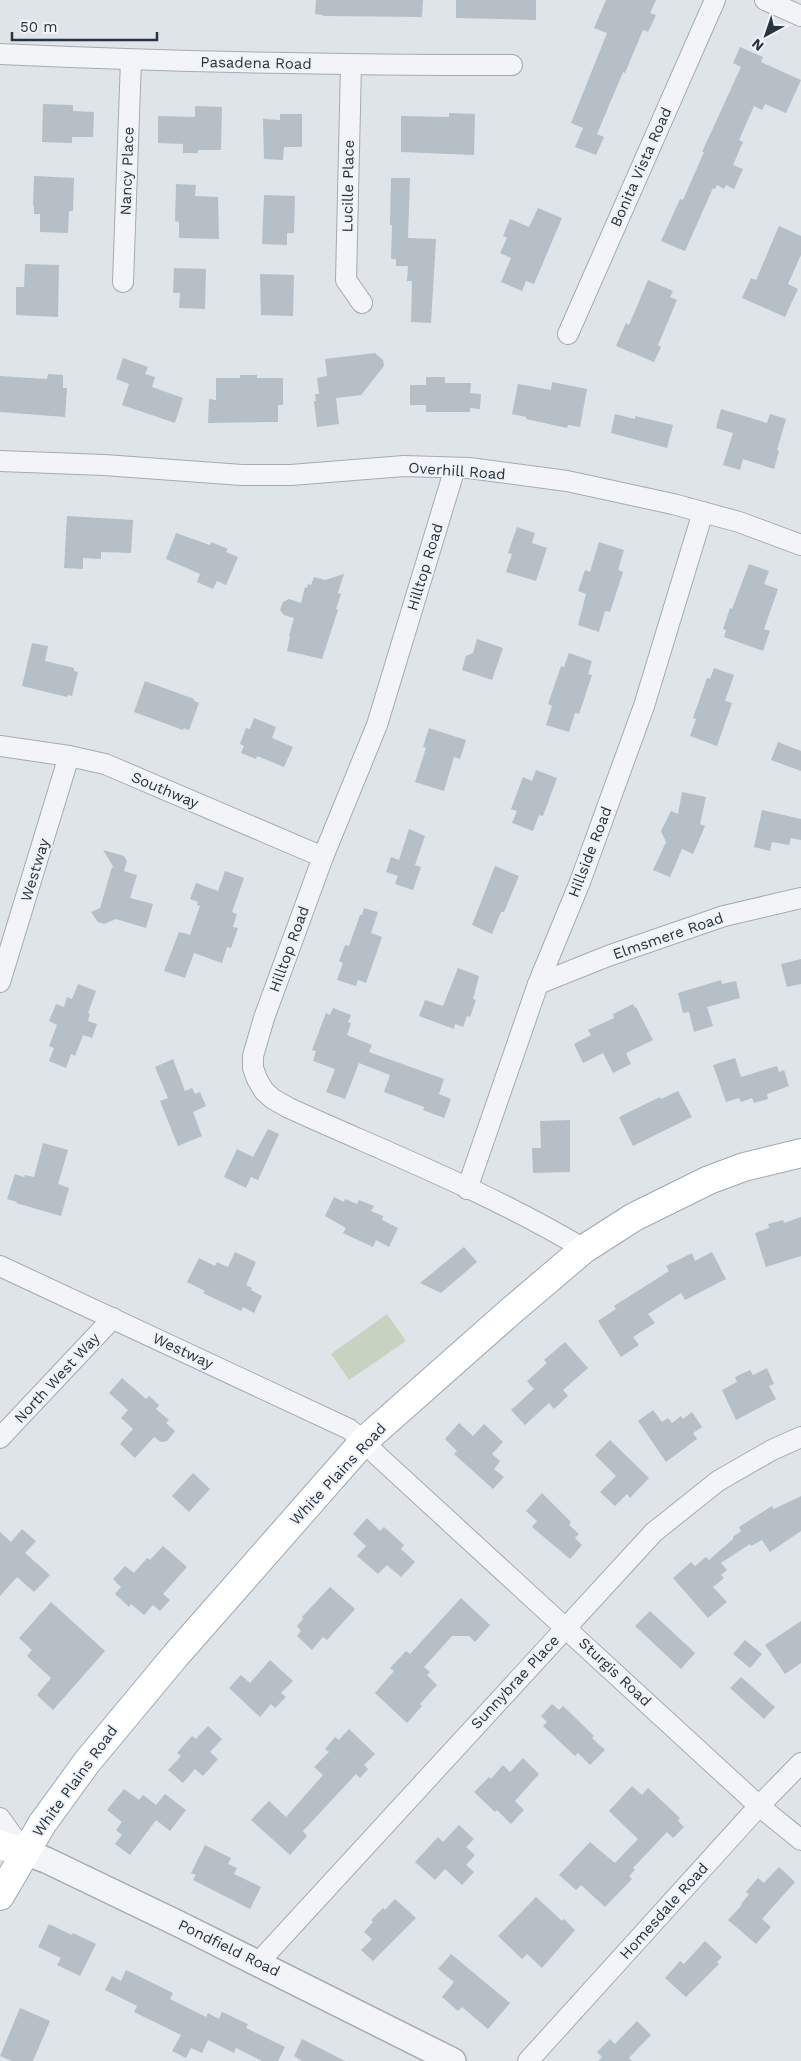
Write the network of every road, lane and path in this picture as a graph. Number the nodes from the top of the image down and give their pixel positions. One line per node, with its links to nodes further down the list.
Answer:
1 (715, 0): 10 (street, Bonita Vista Road)
2 (765, 0): 3 (street)
3 (801, 16)
4 (0, 54): 5 (street, Pasadena Road)
5 (131, 60): 6 (street, Pasadena Road); 8 (street, Nancy Place)
6 (351, 65): 7 (street, Pasadena Road); 9 (street, Lucille Place)
7 (512, 65)
8 (123, 282)
9 (362, 302)
10 (568, 334)
11 (0, 461): 12 (street, Overhill Road)
12 (455, 468): 13 (street, Overhill Road); 17 (street, Hilltop Road)
13 (703, 512): 14 (street, Overhill Road); 20 (street, Hillside Road)
14 (801, 545)
15 (0, 746): 16 (street, Southway)
16 (69, 756): 17 (street, Southway); 19 (street, Westway)
17 (324, 857): 22 (street, Hilltop Road)
18 (801, 898): 20 (street, Elmsmere Road)
19 (0, 982)
20 (538, 984): 22 (street, Hillside Road)
21 (801, 1153): 23 (main road, White Plains Road)
22 (467, 1189): 23 (street, Hilltop Road)
23 (584, 1249): 28 (main road, White Plains Road)
24 (0, 1266): 25 (street, Westway)
25 (113, 1318): 27 (street, North West Way); 28 (street, Westway)
26 (801, 1437): 29 (street, Sunnybrae Place)
27 (0, 1438)
28 (364, 1441): 29 (street, Sturgis Road); 34 (main road, White Plains Road)
29 (566, 1627): 31 (street, Sturgis Road); 36 (street, Sunnybrae Place)
30 (801, 1763): 31 (street, Homesdale Road)
31 (759, 1806): 33 (street, Sturgis Road); 39 (street, Homesdale Road)
32 (0, 1818): 34 (street)
33 (801, 1840)
34 (12, 1849): 35 (main road, White Plains Road); 36 (street, Pondfield Road)
35 (0, 1896)
36 (258, 1963): 37 (street, Pondfield Road)
37 (426, 2055): 38 (street, Pondfield Road)
38 (453, 2061)
39 (528, 2061)

